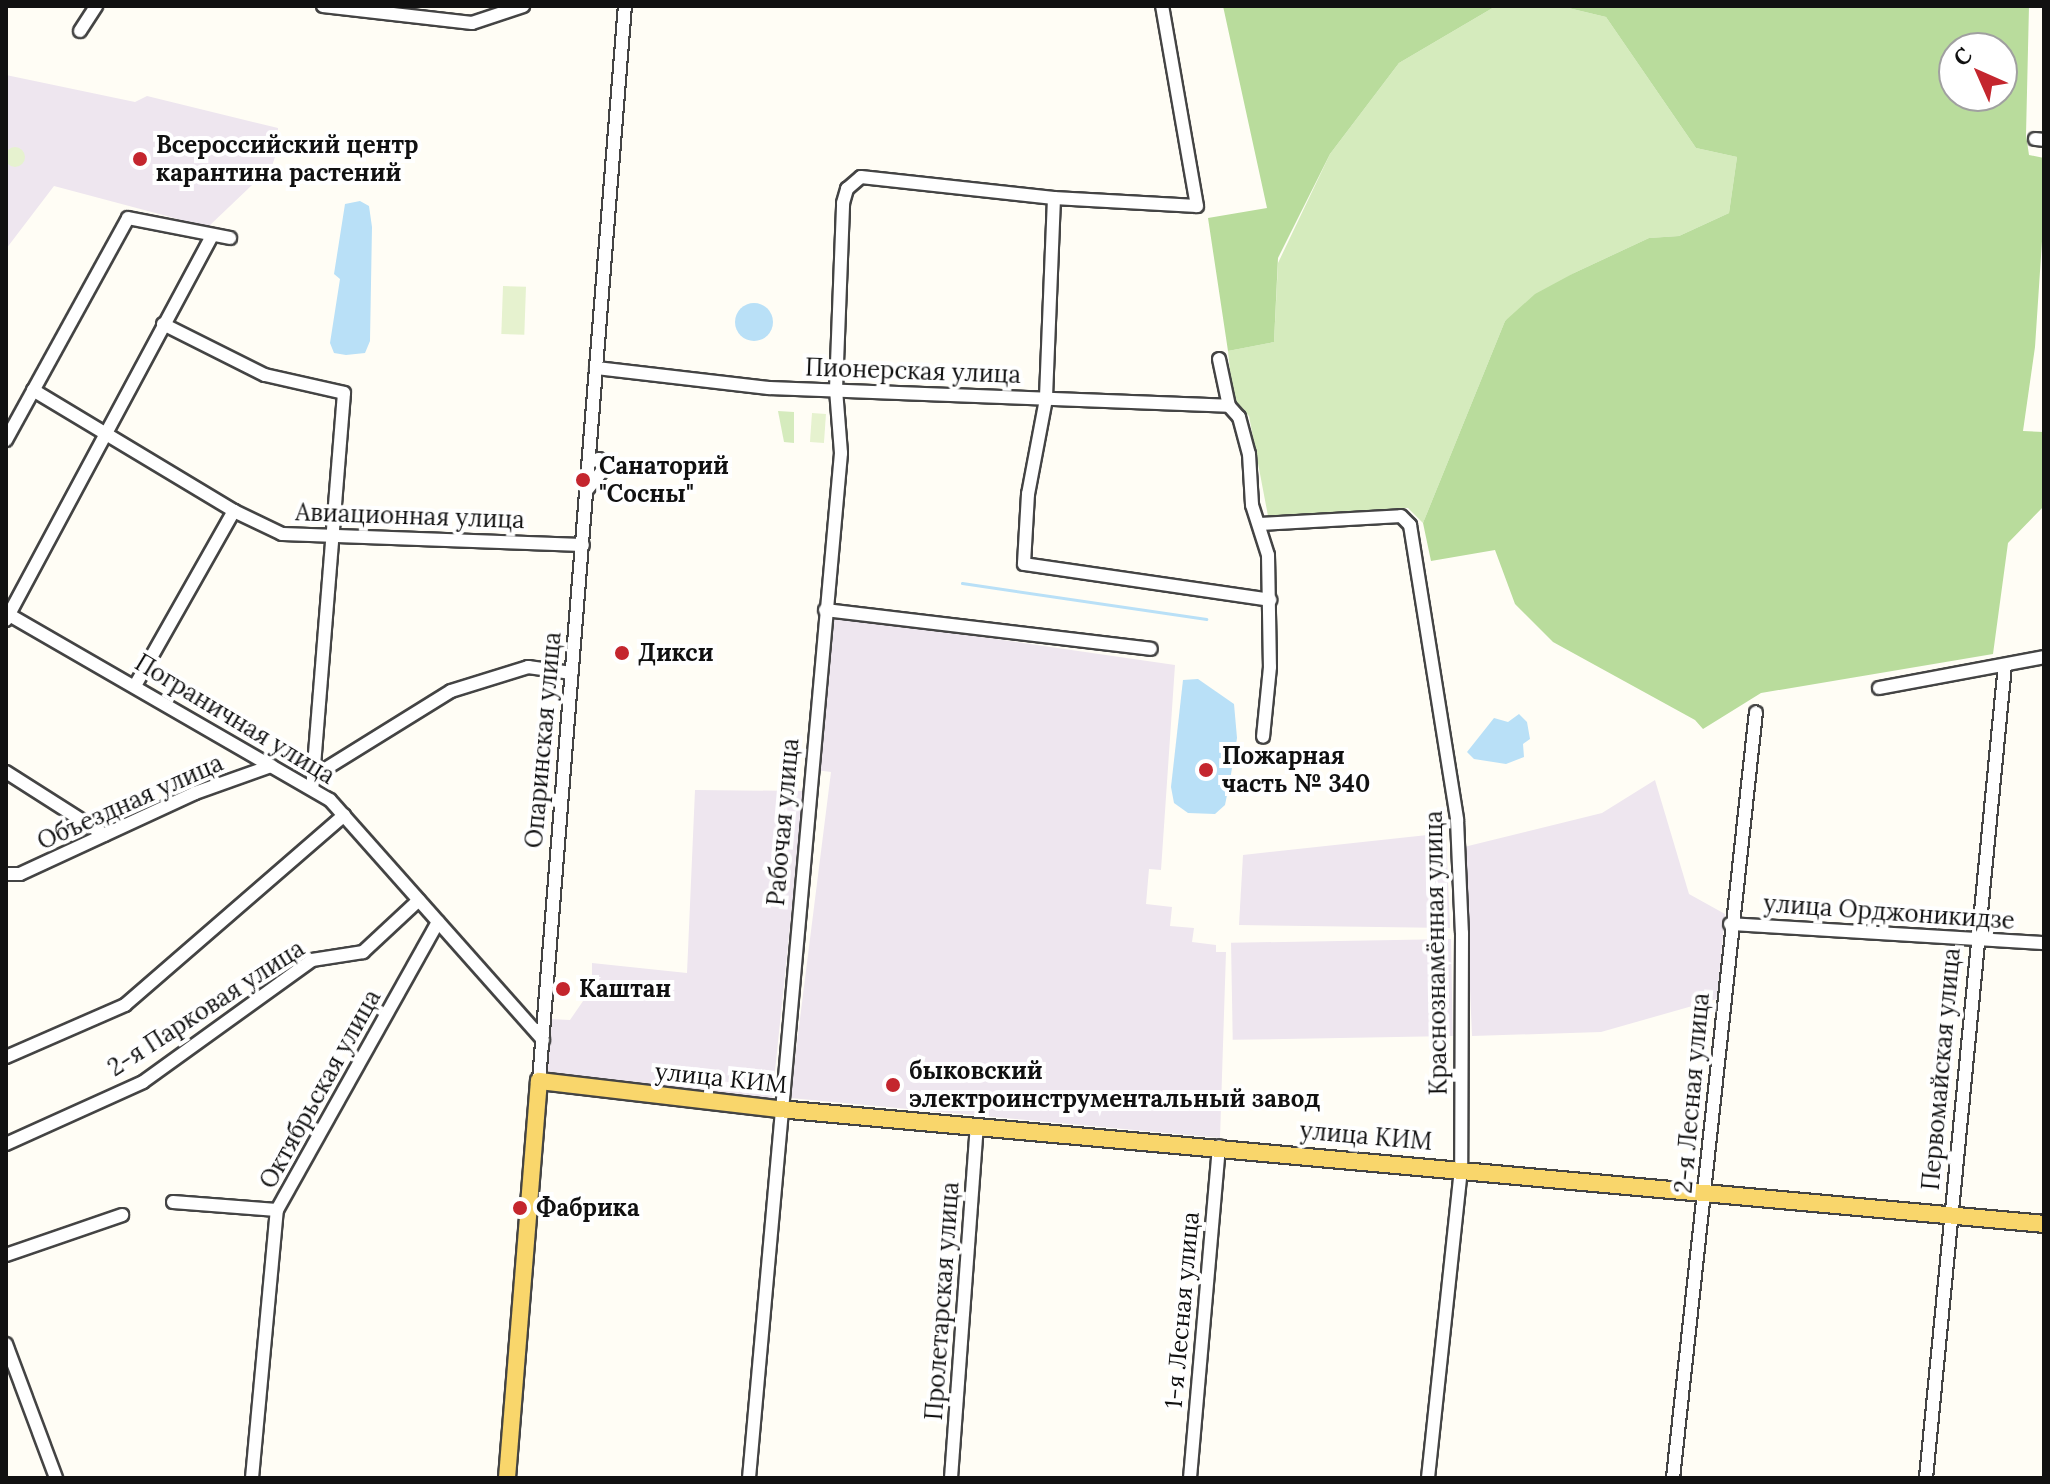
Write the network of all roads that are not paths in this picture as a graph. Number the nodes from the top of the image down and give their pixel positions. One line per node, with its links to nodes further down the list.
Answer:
1 (96, 6): 6 (street)
2 (323, 6): 3 (street)
3 (523, 6)
4 (625, 6): 12 (street)
5 (1162, 6): 7 (street)
6 (80, 31)
7 (1054, 198): 13 (street, Рабочая улица); 15 (street)
8 (211, 237): 9 (street); 10 (street); 14 (street)
9 (230, 238)
10 (163, 324): 17 (street); 21 (street)
11 (1219, 359): 16 (street)
12 (596, 368): 13 (street, Пионерская улица); 22 (street, Опаринская улица)
13 (836, 389): 15 (street, Пионерская улица); 24 (street, Рабочая улица)
14 (33, 390): 17 (street, Авиационная улица); 18 (street)
15 (1046, 399): 16 (street, Пионерская улица); 23 (street)
16 (1229, 406): 20 (street)
17 (105, 432): 19 (street, Авиационная улица); 25 (street)
18 (6, 440)
19 (234, 511): 21 (street, Авиационная улица); 30 (street)
20 (1260, 524): 23 (street); 52 (street, Краснознамённая улица)
21 (335, 537): 22 (street, Авиационная улица); 36 (street)
22 (583, 545): 29 (street, Опаринская улица)
23 (1270, 600): 33 (street)
24 (825, 610): 26 (street); 48 (street, Рабочая улица)
25 (7, 616): 30 (street, Пограничная улица)
26 (1151, 649)
27 (2044, 657): 28 (street)
28 (2005, 665): 31 (street); 43 (street, Первомайская улица)
29 (572, 673): 36 (street); 45 (street, Опаринская улица)
30 (136, 684): 34 (street, Пограничная улица)
31 (1879, 688)
32 (1756, 712): 42 (street, 2-я Лесная улица)
33 (1263, 737)
34 (271, 766): 36 (street, Пограничная улица); 38 (street, Объездная улица)
35 (6, 772): 38 (street)
36 (313, 782): 37 (street, Пограничная улица)
37 (344, 815): 40 (street, Пограничная улица); 46 (street)
38 (105, 835): 39 (street, Объездная улица)
39 (6, 874)
40 (419, 900): 41 (street, Пограничная улица); 50 (street, 2-я Парковая улица)
41 (438, 922): 45 (street, Пограничная улица); 55 (street, Октябрьская улица)
42 (1730, 924): 43 (street, улица Орджоникидзе); 53 (street, 2-я Лесная улица)
43 (1975, 941): 44 (street, улица Орджоникидзе); 57 (street, Первомайская улица)
44 (2044, 943)
45 (543, 1040): 47 (street, Опаринская улица)
46 (6, 1057)
47 (539, 1081): 48 (main road, улица КИМ); 63 (main road, Опаринская улица)
48 (779, 1109): 49 (main road, улица КИМ); 64 (street, Рабочая улица)
49 (977, 1126): 51 (main road, улица КИМ); 65 (street, Пролетарская улица)
50 (6, 1144)
51 (1219, 1146): 52 (main road, улица КИМ); 66 (street, 1-я Лесная улица)
52 (1461, 1169): 53 (main road, улица КИМ); 67 (street, Краснознамённая улица)
53 (1705, 1192): 57 (main road, улица КИМ); 68 (street, 2-я Лесная улица)
54 (173, 1202): 55 (street)
55 (277, 1210): 62 (street, Октябрьская улица)
56 (122, 1215): 59 (street)
57 (1950, 1216): 58 (main road, улица КИМ); 69 (street, Первомайская улица)
58 (2044, 1224)
59 (6, 1255)
60 (6, 1344): 61 (street)
61 (56, 1478)
62 (252, 1478)
63 (507, 1478)
64 (749, 1478)
65 (951, 1478)
66 (1190, 1478)
67 (1428, 1478)
68 (1673, 1478)
69 (1926, 1478)

